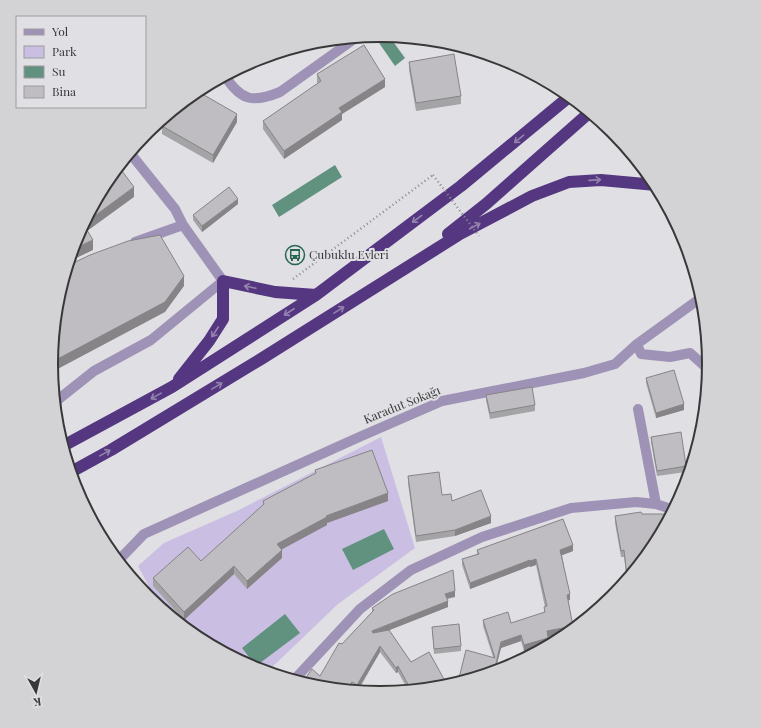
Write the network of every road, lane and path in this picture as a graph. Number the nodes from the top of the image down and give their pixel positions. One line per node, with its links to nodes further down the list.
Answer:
1 (347, 44): 2 (street)
2 (227, 81)
3 (565, 100): 13 (highway, one-way to 13)
4 (585, 116): 10 (highway)
5 (134, 157): 7 (street)
6 (647, 184): 10 (highway, one-way to 6)
7 (182, 225): 9 (street); 11 (street)
8 (478, 236): 12 (path, bridge)
9 (123, 246)
10 (405, 268): 21 (highway, one-way to 10)
11 (223, 281): 12 (highway, one-way to 11); 17 (highway, one-way to 17); 18 (street)
12 (275, 292): 13 (highway)
13 (316, 295): 17 (highway, one-way to 17)
14 (696, 301): 15 (street, Karadut Sokağı)
15 (637, 344): 16 (street); 24 (street, Karadut Sokağı)
16 (702, 364)
17 (172, 387): 20 (highway, one-way to 20)
18 (60, 398)
19 (638, 410): 22 (street)
20 (68, 443)
21 (76, 469)
22 (656, 504): 23 (street); 25 (street)
23 (668, 508)
24 (122, 556)
25 (298, 675)

